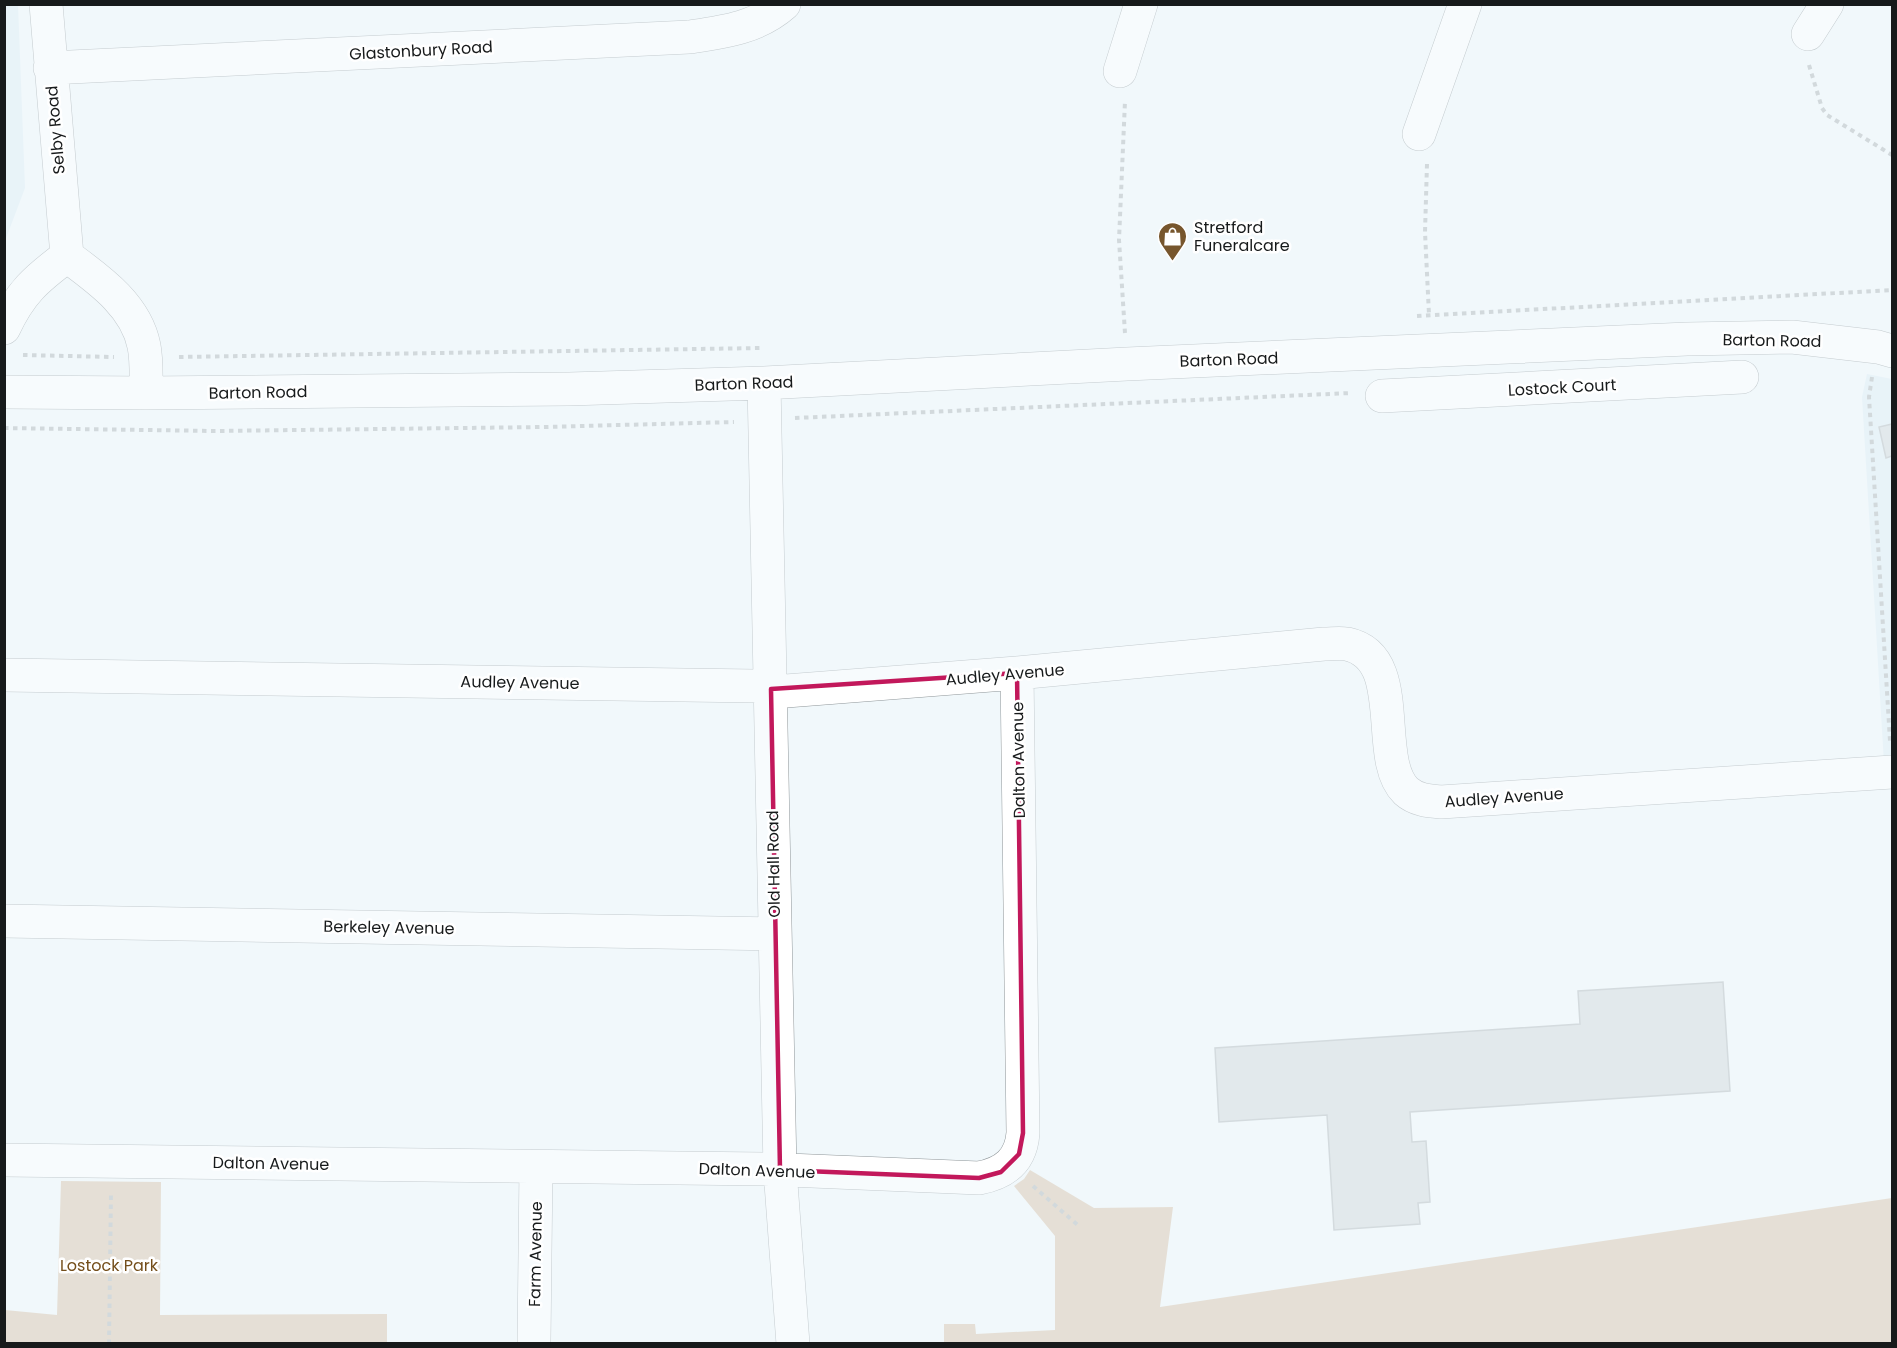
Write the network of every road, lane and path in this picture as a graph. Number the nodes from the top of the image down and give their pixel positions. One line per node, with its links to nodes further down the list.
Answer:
1 (46, 4): 7 (street, Selby Road)
2 (784, 4): 7 (street, Glastonbury Road)
3 (1141, 4): 8 (street)
4 (1465, 4): 9 (street)
5 (1827, 4): 6 (street)
6 (1808, 34): 10 (path)
7 (50, 68): 11 (street, Selby Road)
8 (1120, 71): 16 (path)
9 (1419, 134): 13 (path)
10 (1893, 155)
11 (67, 256): 18 (street); 23 (street)
12 (1893, 290): 13 (path)
13 (1429, 315): 14 (path); 22 (path)
14 (1406, 316)
15 (1114, 330): 16 (path)
16 (1125, 330): 24 (path)
17 (1687, 339): 20 (street, Barton Road); 21 (street, Barton Road); 26 (street)
18 (12, 342): 23 (path)
19 (763, 348): 23 (path)
20 (1482, 348): 22 (street, Barton Road); 28 (street)
21 (1885, 349): 35 (path)
22 (1430, 351): 24 (street, Barton Road)
23 (146, 357): 30 (street)
24 (1127, 364): 27 (street, Barton Road)
25 (1742, 377): 26 (street, Lostock Court)
26 (1688, 380): 28 (street, Lostock Court)
27 (764, 383): 30 (street, Barton Road); 34 (street, Old Hall Road)
28 (1484, 391): 31 (street, Lostock Court)
29 (4, 392): 30 (street, Barton Road)
30 (146, 393)
31 (1382, 396)
32 (1017, 673): 34 (street, Audley Avenue); 35 (street, Audley Avenue); 40 (street, Dalton Avenue)
33 (4, 675): 34 (street, Audley Avenue)
34 (771, 689): 37 (street, Old Hall Road)
35 (1892, 772)
36 (4, 921): 37 (street, Berkeley Avenue)
37 (774, 934): 42 (street, Old Hall Road)
38 (4, 1160): 39 (street, Dalton Avenue)
39 (111, 1161): 41 (street, Dalton Avenue); 45 (path)
40 (1010, 1166): 42 (street, Dalton Avenue); 43 (path)
41 (536, 1167): 42 (street, Dalton Avenue); 44 (street, Farm Avenue)
42 (780, 1170): 46 (street, Old Hall Road)
43 (1080, 1227)
44 (534, 1341)
45 (109, 1344)
46 (793, 1344)

